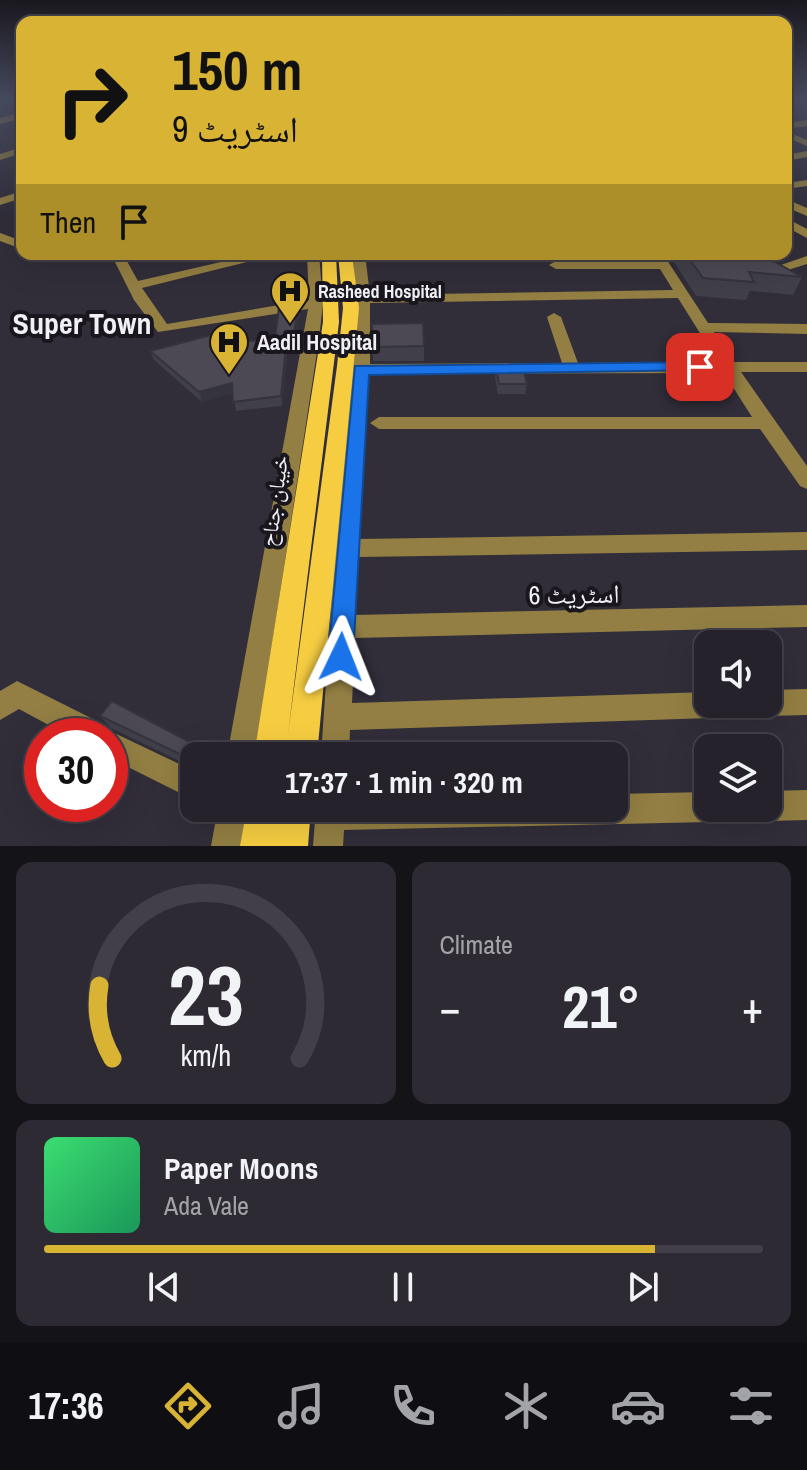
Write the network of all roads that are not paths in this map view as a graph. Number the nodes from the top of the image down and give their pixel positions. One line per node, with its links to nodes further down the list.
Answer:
1 (120, 260): 12 (street)
2 (247, 260): 12 (street)
3 (313, 260): 15 (street)
4 (329, 260): 37 (main road, خیبان جناح)
5 (346, 260): 38 (main road)
6 (360, 260): 14 (street)
7 (644, 260): 10 (street)
8 (662, 260): 13 (street)
9 (805, 263): 11 (street)
10 (556, 265)
11 (762, 274)
12 (133, 286): 15 (street)
13 (683, 294): 14 (street); 17 (street)
14 (363, 299): 22 (street)
15 (316, 303): 36 (street)
16 (554, 317): 21 (street)
17 (704, 327): 18 (street); 19 (street)
18 (807, 329)
19 (729, 367): 20 (street); 21 (street); 24 (street)
20 (807, 367)
21 (572, 368): 22 (street)
22 (361, 369): 27 (street)
23 (379, 423): 24 (street)
24 (765, 423): 25 (street)
25 (807, 481)
26 (807, 541): 27 (street)
27 (346, 548): 29 (street)
28 (807, 616): 29 (street, اسٹریٹ 6)
29 (342, 627): 34 (street)
30 (807, 702): 31 (street)
31 (782, 703)
32 (694, 705): 34 (street)
33 (0, 707): 35 (street)
34 (338, 717): 39 (street)
35 (63, 718)
36 (243, 742)
37 (272, 742)
38 (303, 742)
39 (336, 742)
40 (128, 752): 41 (street)
41 (180, 779)
42 (807, 805): 43 (street)
43 (782, 806)
44 (694, 807): 45 (street)
45 (628, 808)
46 (230, 822): 50 (street)
47 (261, 822): 51 (main road)
48 (294, 822): 52 (main road)
49 (330, 822): 53 (street)
50 (226, 846)
51 (257, 846)
52 (291, 846)
53 (328, 846)

